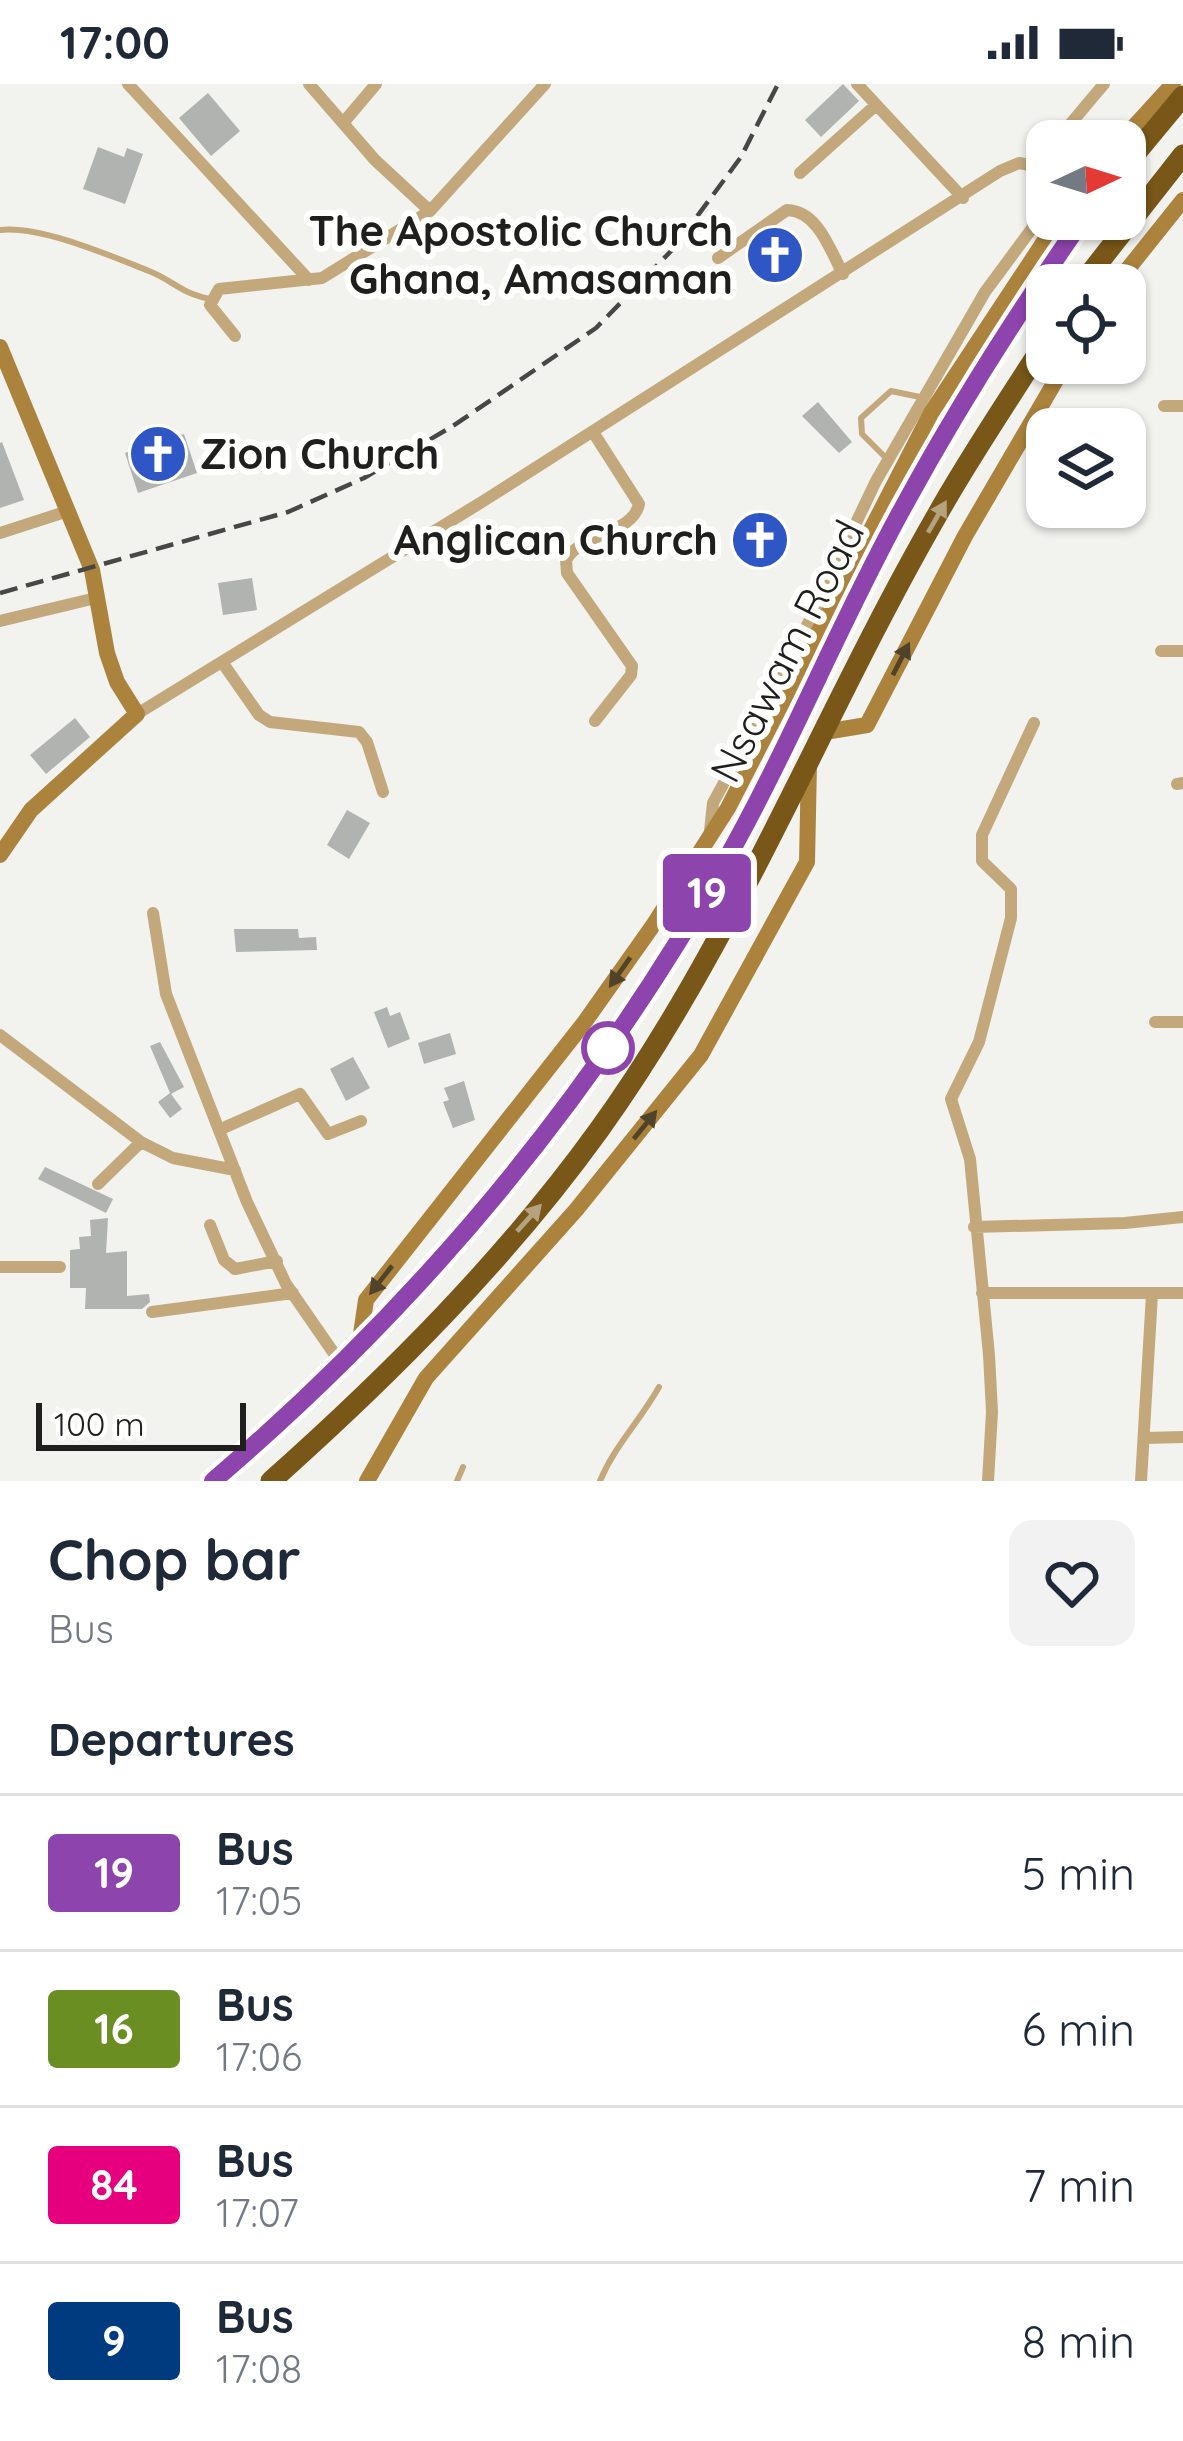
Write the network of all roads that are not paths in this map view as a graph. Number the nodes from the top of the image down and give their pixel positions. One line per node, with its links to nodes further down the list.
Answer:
1 (128, 84): 28 (street)
2 (309, 84): 12 (street)
3 (376, 84): 12 (street)
4 (545, 84): 19 (street)
5 (857, 84): 9 (street)
6 (1104, 84): 10 (street)
7 (1173, 84): 11 (main road)
8 (1183, 96): 13 (highway)
9 (876, 105): 16 (street); 17 (street)
10 (1074, 120)
11 (1140, 120)
12 (343, 123): 19 (street)
13 (1146, 141)
14 (1183, 155): 25 (highway)
15 (1026, 164): 17 (street)
16 (800, 173)
17 (962, 198): 27 (street)
18 (1183, 200): 26 (main road)
19 (430, 211): 28 (street)
20 (0, 230): 29 (lane)
21 (1026, 236): 34 (street)
22 (1045, 240): 52 (main road)
23 (1069, 240): 74 (highway, Nsawam Road)
24 (718, 258): 27 (street)
25 (1097, 264)
26 (1132, 264)
27 (843, 274): 37 (street)
28 (310, 281): 29 (street)
29 (211, 299): 30 (street)
30 (235, 336)
31 (0, 347): 39 (main road)
32 (1026, 373): 49 (highway, Nsawam Road, one-way to 32)
33 (1054, 384): 49 (main road, one-way to 33)
34 (924, 399): 38 (street); 38 (lane)
35 (1164, 406): 36 (street)
36 (1183, 406)
37 (593, 432): 45 (street); 47 (street)
38 (888, 460): 52 (street)
39 (68, 511): 40 (street); 41 (main road)
40 (0, 533)
41 (96, 598): 42 (street); 46 (main road)
42 (0, 621)
43 (1161, 651): 44 (street)
44 (1183, 651)
45 (222, 662): 46 (street); 51 (street)
46 (137, 714): 53 (main road)
47 (595, 721)
48 (1034, 723): 65 (street)
49 (825, 732): 50 (highway, Nsawam Road)
50 (809, 763): 81 (highway, Nsawam Road, one-way to 50); 82 (main road, one-way to 50)
51 (383, 792)
52 (710, 836): 74 (main road, one-way to 74)
53 (0, 855)
54 (153, 913): 59 (street)
55 (1155, 1022): 56 (street)
56 (1183, 1022)
57 (0, 1035): 60 (street)
58 (362, 1121): 59 (street)
59 (221, 1129): 61 (street)
60 (141, 1142): 61 (street); 62 (street)
61 (235, 1170): 66 (street)
62 (98, 1184)
63 (1183, 1217): 65 (street)
64 (210, 1225): 66 (street)
65 (974, 1227): 70 (street)
66 (277, 1261): 69 (street)
67 (0, 1267): 68 (street)
68 (60, 1267)
69 (293, 1293): 73 (street); 75 (street)
70 (982, 1293): 72 (street); 85 (street)
71 (1183, 1293): 72 (street)
72 (1152, 1294): 78 (street)
73 (152, 1312)
74 (359, 1348): 75 (highway, Nsawam Road)
75 (342, 1365): 80 (highway, Nsawam Road)
76 (659, 1387): 84 (lane)
77 (1183, 1437): 78 (street)
78 (1147, 1438): 86 (street)
79 (463, 1467): 83 (lane)
80 (213, 1481)
81 (271, 1481)
82 (367, 1481)
83 (457, 1481)
84 (599, 1481)
85 (988, 1481)
86 (1141, 1481)

